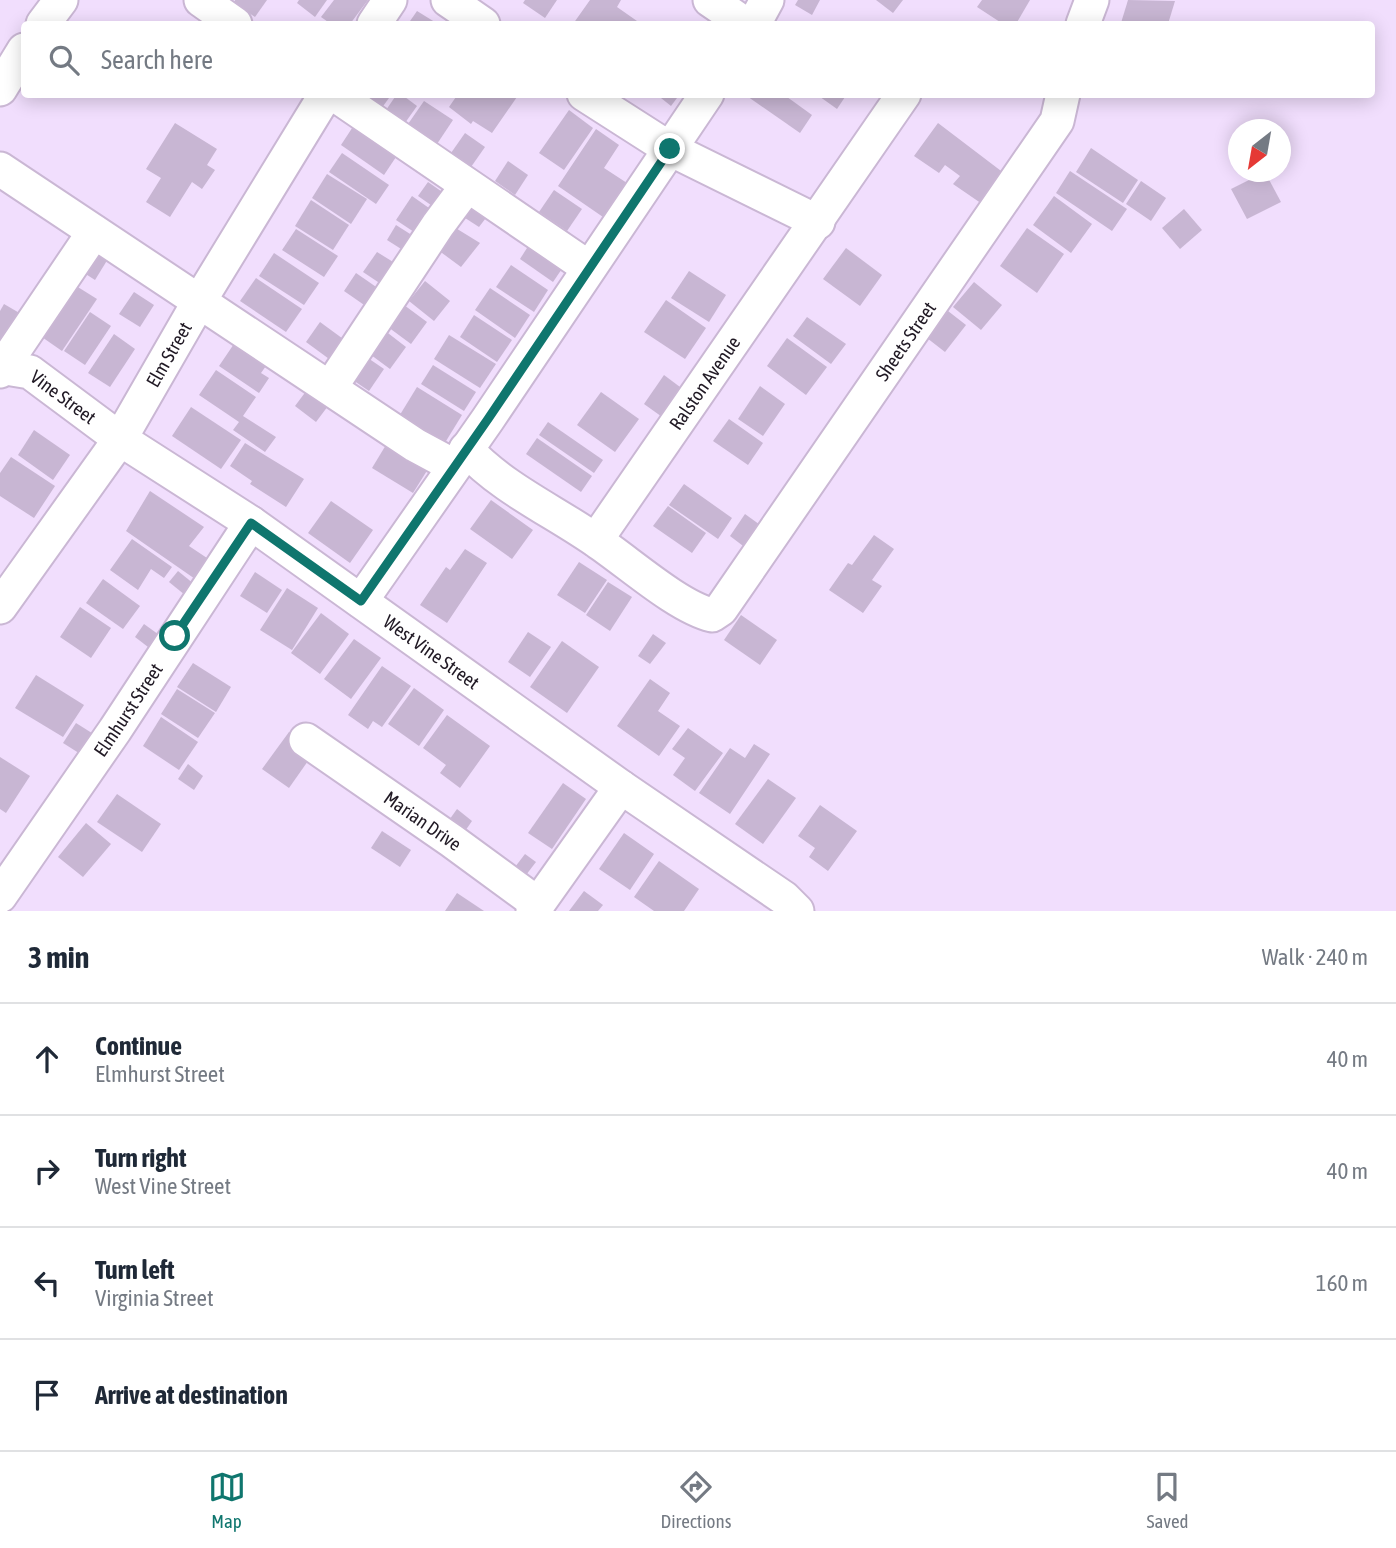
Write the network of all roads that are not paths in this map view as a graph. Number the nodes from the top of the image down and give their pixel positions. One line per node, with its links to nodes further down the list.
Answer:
1 (61, 0): 8 (street)
2 (201, 0): 9 (street)
3 (390, 0): 10 (street)
4 (448, 0): 11 (street)
5 (710, 0): 12 (street)
6 (767, 0): 13 (street)
7 (1092, 0): 14 (street)
8 (45, 21)
9 (231, 21)
10 (376, 21)
11 (479, 21)
12 (742, 21)
13 (756, 21)
14 (1084, 21)
15 (14, 53): 16 (street)
16 (0, 89)
17 (324, 98): 29 (street, Elm Street)
18 (340, 98): 25 (street)
19 (590, 98): 23 (street)
20 (704, 98): 23 (street)
21 (901, 98): 26 (street, Ralston Avenue)
22 (1062, 98): 35 (street, Sheets Street)
23 (670, 149): 26 (street); 28 (street)
24 (0, 169): 27 (street)
25 (467, 186): 28 (street); 31 (street)
26 (818, 222): 35 (street, Ralston Avenue)
27 (94, 232): 29 (street); 30 (street)
28 (589, 268): 33 (street)
29 (200, 300): 31 (street); 32 (street, Elm Street)
30 (1, 369): 32 (street, Vine Street)
31 (330, 388): 33 (street)
32 (120, 439): 34 (street, West Vine Street); 37 (street, Elm Street)
33 (460, 458): 35 (street); 36 (street)
34 (251, 523): 36 (street, West Vine Street); 40 (street, Elmhurst Street)
35 (596, 540)
36 (361, 601): 39 (street, West Vine Street)
37 (0, 607)
38 (306, 740): 41 (street, Marian Drive)
39 (621, 787): 41 (street); 42 (street, West Vine Street)
40 (0, 895)
41 (535, 908)
42 (796, 911)

